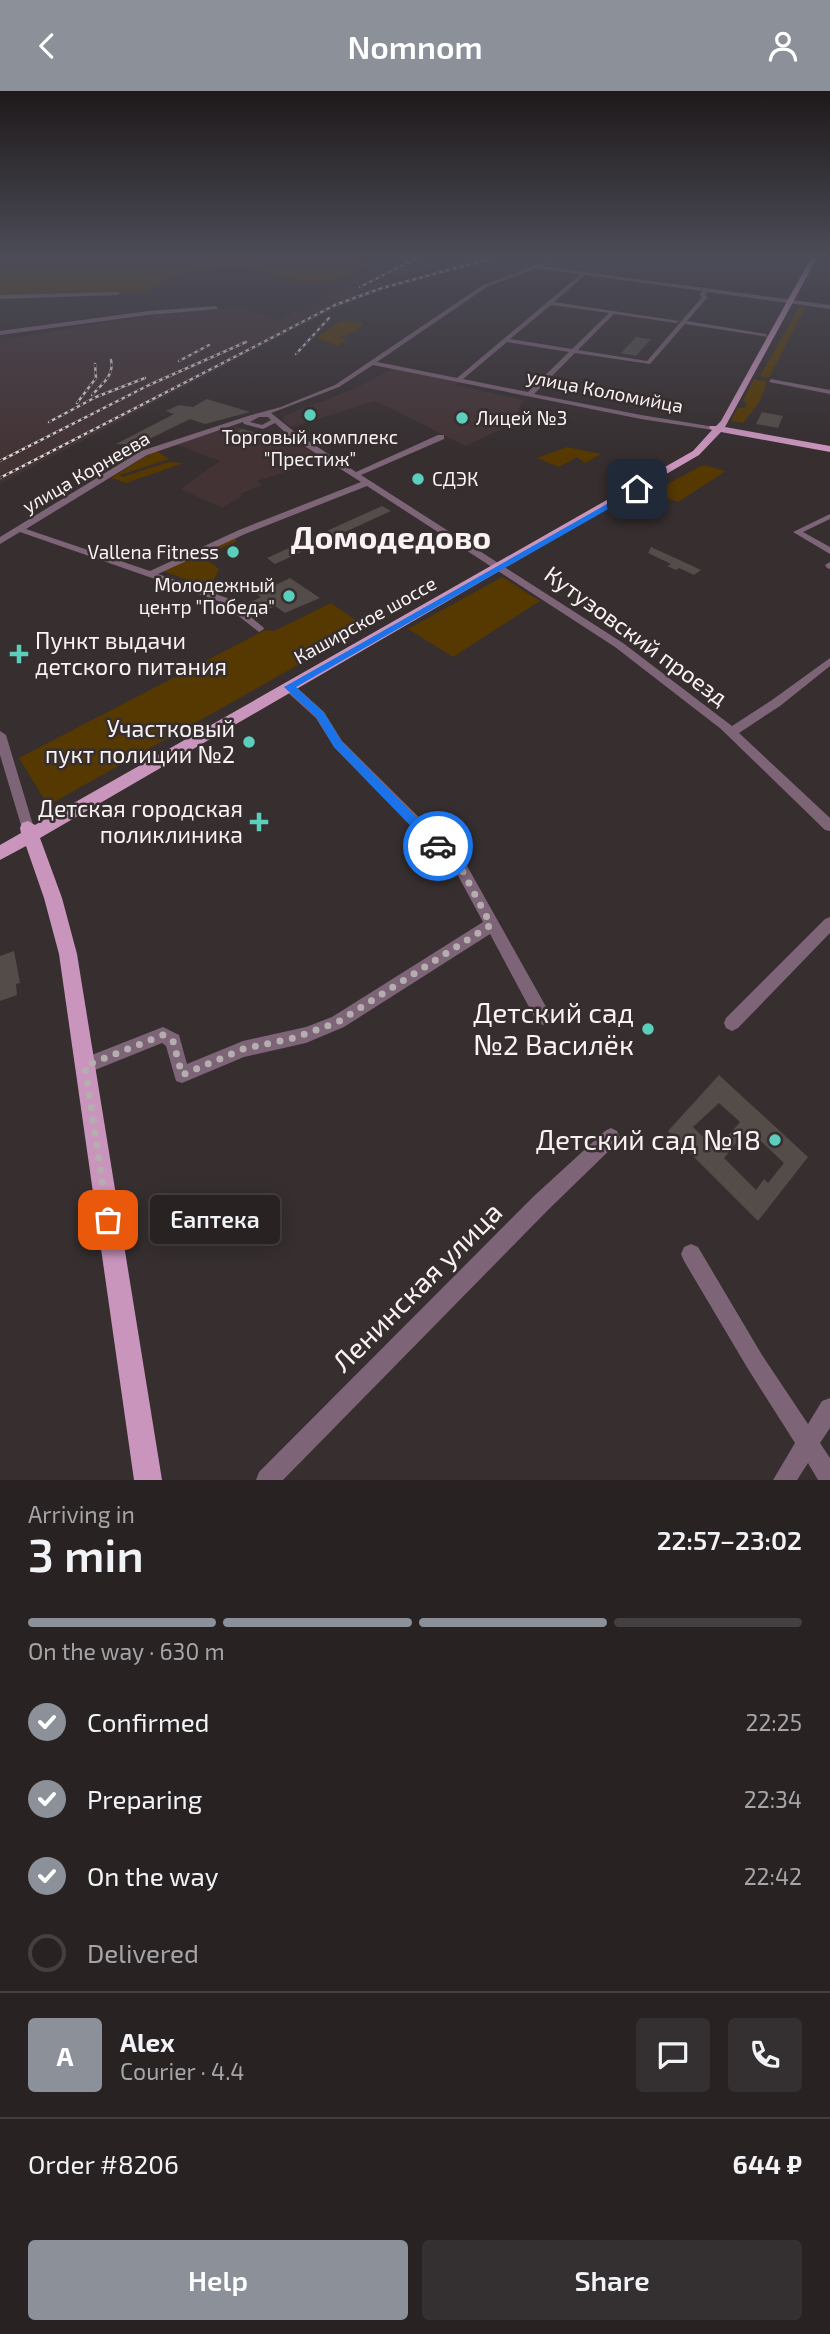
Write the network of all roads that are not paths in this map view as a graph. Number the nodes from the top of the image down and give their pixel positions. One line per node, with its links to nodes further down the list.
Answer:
1 (75, 323): 9 (street)
2 (431, 323): 13 (street)
3 (527, 323): 11 (street)
4 (602, 323): 12 (street)
5 (684, 323): 12 (street)
6 (690, 323): 10 (street)
7 (775, 323): 10 (main road, Каширское шоссе)
8 (776, 323): 22 (main road, Каширское шоссе)
9 (0, 333)
10 (766, 336): 22 (main road, Каширское шоссе)
11 (507, 340): 12 (street); 14 (street)
12 (574, 352): 17 (street)
13 (373, 363): 14 (street, улица Коломийца); 18 (street)
14 (458, 380): 17 (street, улица Коломийца)
15 (771, 381): 16 (street)
16 (830, 392)
17 (530, 394): 22 (street, улица Коломийца)
18 (283, 408): 19 (street); 20 (street)
19 (252, 419): 20 (street); 21 (street); 29 (street, улица Корнеева)
20 (276, 419): 21 (street); 23 (street)
21 (258, 428): 23 (street)
22 (717, 428): 25 (main road, улица Коломийца); 32 (main road, Каширское шоссе)
23 (293, 435): 26 (street, Кутузовский проезд)
24 (441, 437): 26 (street)
25 (830, 449)
26 (355, 475): 27 (street, Кутузовский проезд)
27 (367, 483): 32 (street, Кутузовский проезд); 33 (street)
28 (830, 516): 31 (street)
29 (19, 529): 30 (street, улица Корнеева); 33 (street)
30 (0, 541)
31 (830, 551)
32 (498, 566): 36 (main road, Каширское шоссе); 37 (street, Кутузовский проезд); 40 (main road, Каширское шоссе)
33 (149, 575): 34 (street)
34 (259, 629)
35 (830, 661): 37 (street)
36 (289, 687): 40 (main road, Каширское шоссе); 44 (street)
37 (732, 731): 39 (street, Кутузовский проезд)
38 (0, 735): 40 (street)
39 (830, 826)
40 (29, 830): 41 (main road, Каширское шоссе); 42 (main road, Каширское шоссе); 47 (main road)
41 (0, 840)
42 (0, 853)
43 (830, 923): 46 (street)
44 (491, 925): 45 (street); 47 (street)
45 (543, 1017)
46 (732, 1023)
47 (85, 1066): 53 (main road)
48 (611, 1137): 54 (street, Ленинская улица)
49 (691, 1254): 51 (street)
50 (830, 1409): 51 (street)
51 (809, 1442): 52 (street); 55 (street)
52 (830, 1478)
53 (148, 1480)
54 (267, 1480)
55 (784, 1480)

